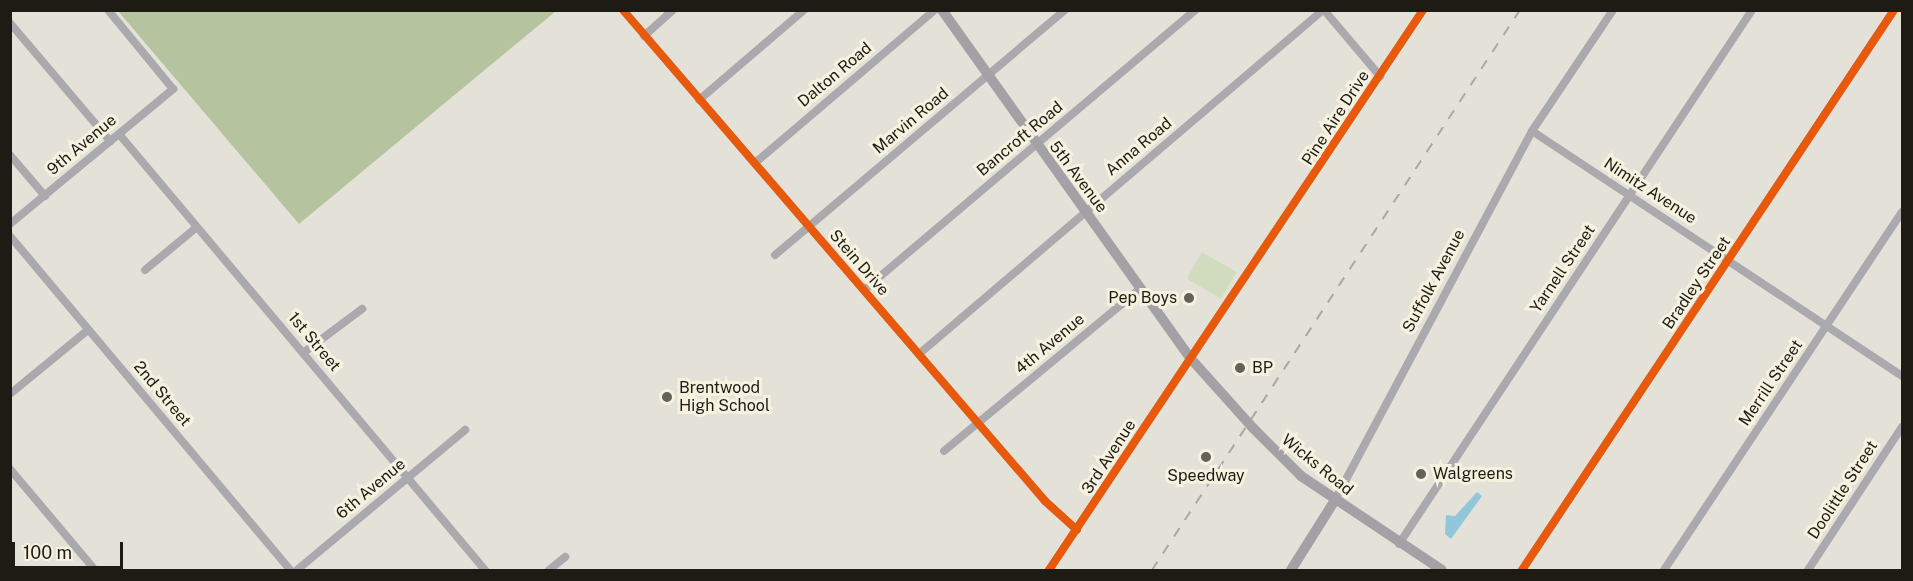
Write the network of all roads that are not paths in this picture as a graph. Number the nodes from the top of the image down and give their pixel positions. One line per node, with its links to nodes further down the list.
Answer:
1 (108, 10): 20 (street, 9th Avenue)
2 (623, 10): 15 (street, Stein Drive)
3 (673, 10): 15 (street)
4 (804, 10): 18 (street)
5 (935, 10): 24 (street, Dalton Road)
6 (942, 10): 16 (main road, 5th Avenue)
7 (1065, 10): 16 (street, Marvin Road)
8 (1196, 10): 22 (street, Bancroft Road)
9 (1324, 10): 17 (street); 27 (street, Anna Road)
10 (1423, 10): 17 (street, Pine Aire Drive)
11 (1613, 10): 19 (street, Suffolk Avenue)
12 (1752, 10): 26 (street, Yarnell Street)
13 (1894, 10): 34 (street, Bradley Street)
14 (10, 22): 21 (street)
15 (644, 36): 18 (street, Stein Drive)
16 (988, 76): 22 (main road, 5th Avenue); 30 (street, Marvin Road)
17 (1380, 76): 43 (street, Pine Aire Drive)
18 (699, 100): 24 (street, Stein Drive)
19 (1532, 131): 26 (street, Nimitz Avenue); 52 (street, Suffolk Avenue)
20 (119, 134): 21 (street, 9th Avenue); 31 (street, 1st Street)
21 (110, 141): 25 (street, 9th Avenue)
22 (1036, 145): 27 (main road, 5th Avenue); 37 (street, Bancroft Road)
23 (10, 155): 25 (street)
24 (755, 163): 30 (street, Stein Drive)
25 (45, 196): 29 (street, 9th Avenue)
26 (1629, 196): 34 (street, Nimitz Avenue); 54 (street, Yarnell Street)
27 (1086, 212): 36 (main road, 5th Avenue); 42 (street, Anna Road)
28 (1902, 212): 39 (street, Merrill Street)
29 (10, 224)
30 (809, 226): 33 (street, Marvin Road); 37 (street, Stein Drive)
31 (197, 227): 35 (street); 41 (street, 1st Street)
32 (10, 236): 40 (street, 2nd Street)
33 (775, 255)
34 (1728, 260): 39 (street, Nimitz Avenue); 64 (street, Bradley Street)
35 (145, 270)
36 (1141, 288): 43 (main road, 5th Avenue); 46 (street, 4th Avenue)
37 (864, 290): 42 (street, Stein Drive)
38 (362, 309): 41 (street)
39 (1827, 326): 44 (street, Nimitz Avenue); 65 (street, Merrill Street)
40 (88, 330): 45 (street); 57 (street, 2nd Street)
41 (303, 353): 51 (street, 1st Street)
42 (919, 354): 46 (street, Stein Drive)
43 (1192, 360): 52 (main road, Wicks Road); 53 (street, 3rd Avenue)
44 (1902, 376)
45 (10, 394)
46 (978, 422): 49 (street, 4th Avenue); 53 (street, Stein Drive)
47 (1902, 427): 66 (street, Doolittle Street)
48 (465, 430): 51 (street, 6th Avenue)
49 (945, 451)
50 (10, 469): 56 (street)
51 (407, 479): 58 (street, 6th Avenue); 59 (street, 1st Street)
52 (1335, 500): 54 (main road, Wicks Road); 62 (main road, Suffolk Avenue)
53 (1077, 530): 61 (street, 3rd Avenue)
54 (1399, 543): 63 (main road, Wicks Road)
55 (565, 557): 60 (street)
56 (94, 570)
57 (290, 570)
58 (297, 570)
59 (485, 570)
60 (549, 570)
61 (1049, 570)
62 (1290, 570)
63 (1442, 570)
64 (1522, 570)
65 (1664, 570)
66 (1808, 570)

